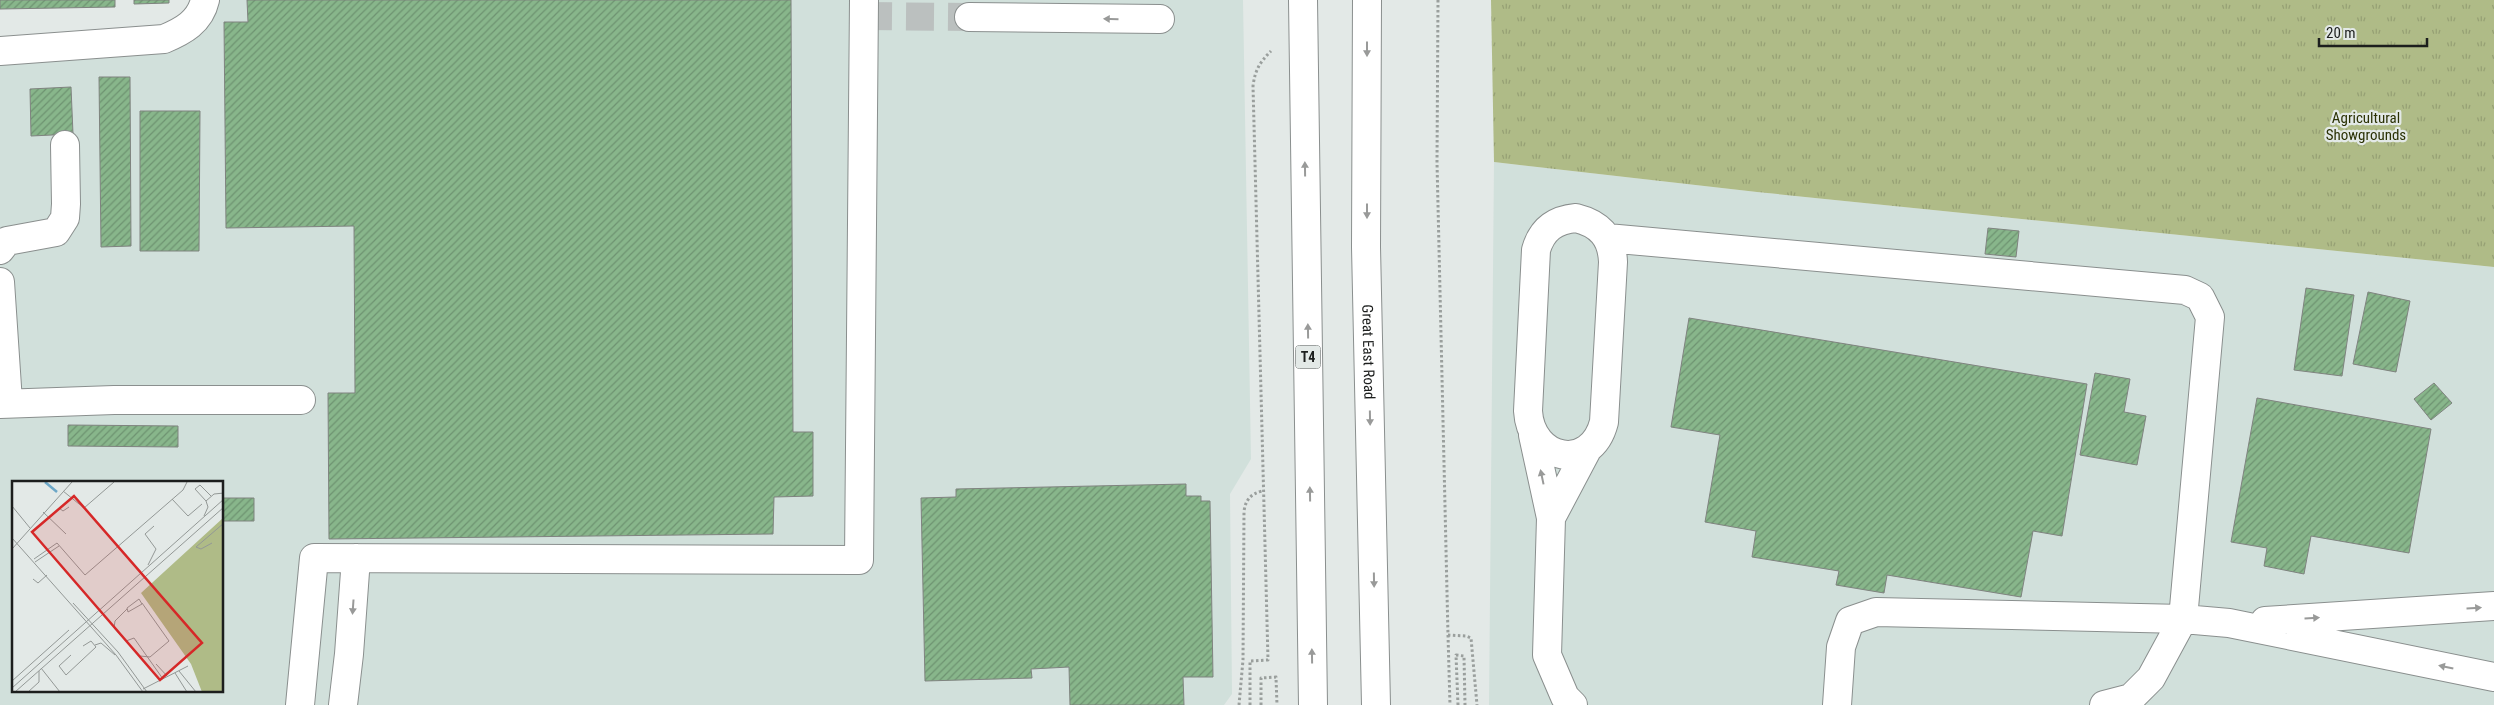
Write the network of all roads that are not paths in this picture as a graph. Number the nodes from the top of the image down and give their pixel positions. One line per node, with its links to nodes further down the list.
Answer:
1 (205, 0): 7 (main road)
2 (864, 0): 17 (main road)
3 (1303, 0): 24 (main road, T4, one-way to 3)
4 (1367, 0): 25 (main road, Great East Road, one-way to 25)
5 (969, 17): 6 (main road, one-way to 5)
6 (1160, 19)
7 (0, 51)
8 (65, 145): 10 (main road)
9 (1607, 238): 14 (main road); 15 (main road); 19 (main road)
10 (0, 250)
11 (0, 282): 13 (main road)
12 (302, 400): 13 (main road)
13 (4, 403)
14 (1533, 435): 15 (main road); 16 (main road, one-way to 14)
15 (1587, 450): 16 (main road)
16 (1551, 518): 26 (main road)
17 (356, 558): 22 (main road); 23 (main road, one-way to 23)
18 (2494, 606): 20 (main road, one-way to 18)
19 (2183, 619): 20 (main road); 27 (main road); 28 (main road)
20 (2229, 623): 21 (main road, one-way to 20)
21 (2494, 677)
22 (300, 705)
23 (342, 705)
24 (1313, 705)
25 (1376, 705)
26 (1572, 705)
27 (1838, 705)
28 (2104, 705)

